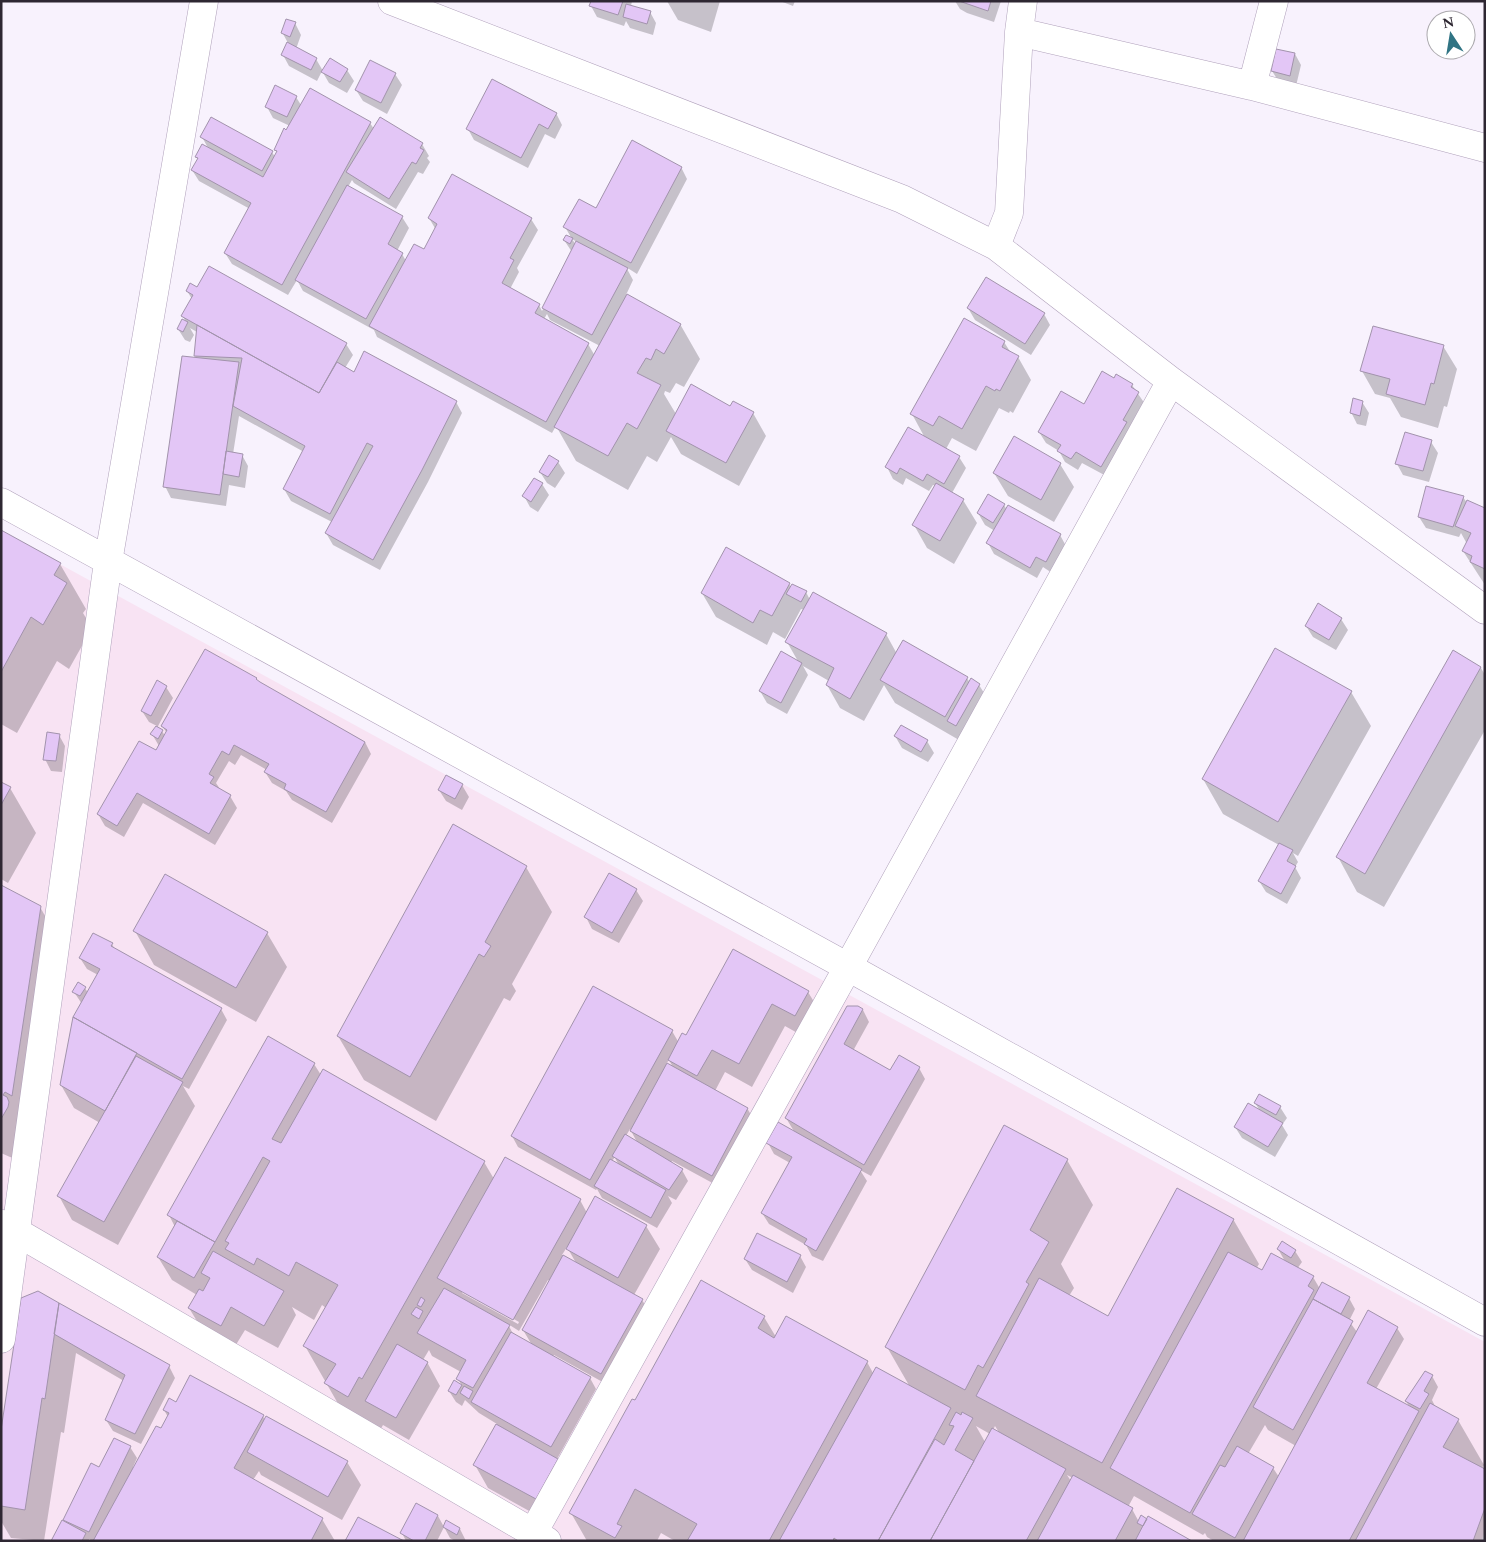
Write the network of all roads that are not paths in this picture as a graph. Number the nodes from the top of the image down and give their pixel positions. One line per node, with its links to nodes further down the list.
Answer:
1 (204, 1): 11 (street)
2 (392, 1): 8 (street)
3 (1023, 1): 5 (street)
4 (1274, 1): 6 (street)
5 (1019, 32): 6 (street); 8 (street)
6 (1252, 86): 7 (street)
7 (1485, 148)
8 (996, 246): 9 (street)
9 (1171, 381): 12 (street); 13 (street)
10 (1, 502): 11 (street)
11 (108, 562): 13 (street); 14 (street)
12 (1485, 610)
13 (848, 967): 15 (street); 17 (street)
14 (9, 1228): 16 (street); 17 (street)
15 (1485, 1322)
16 (1, 1339)
17 (540, 1537)

